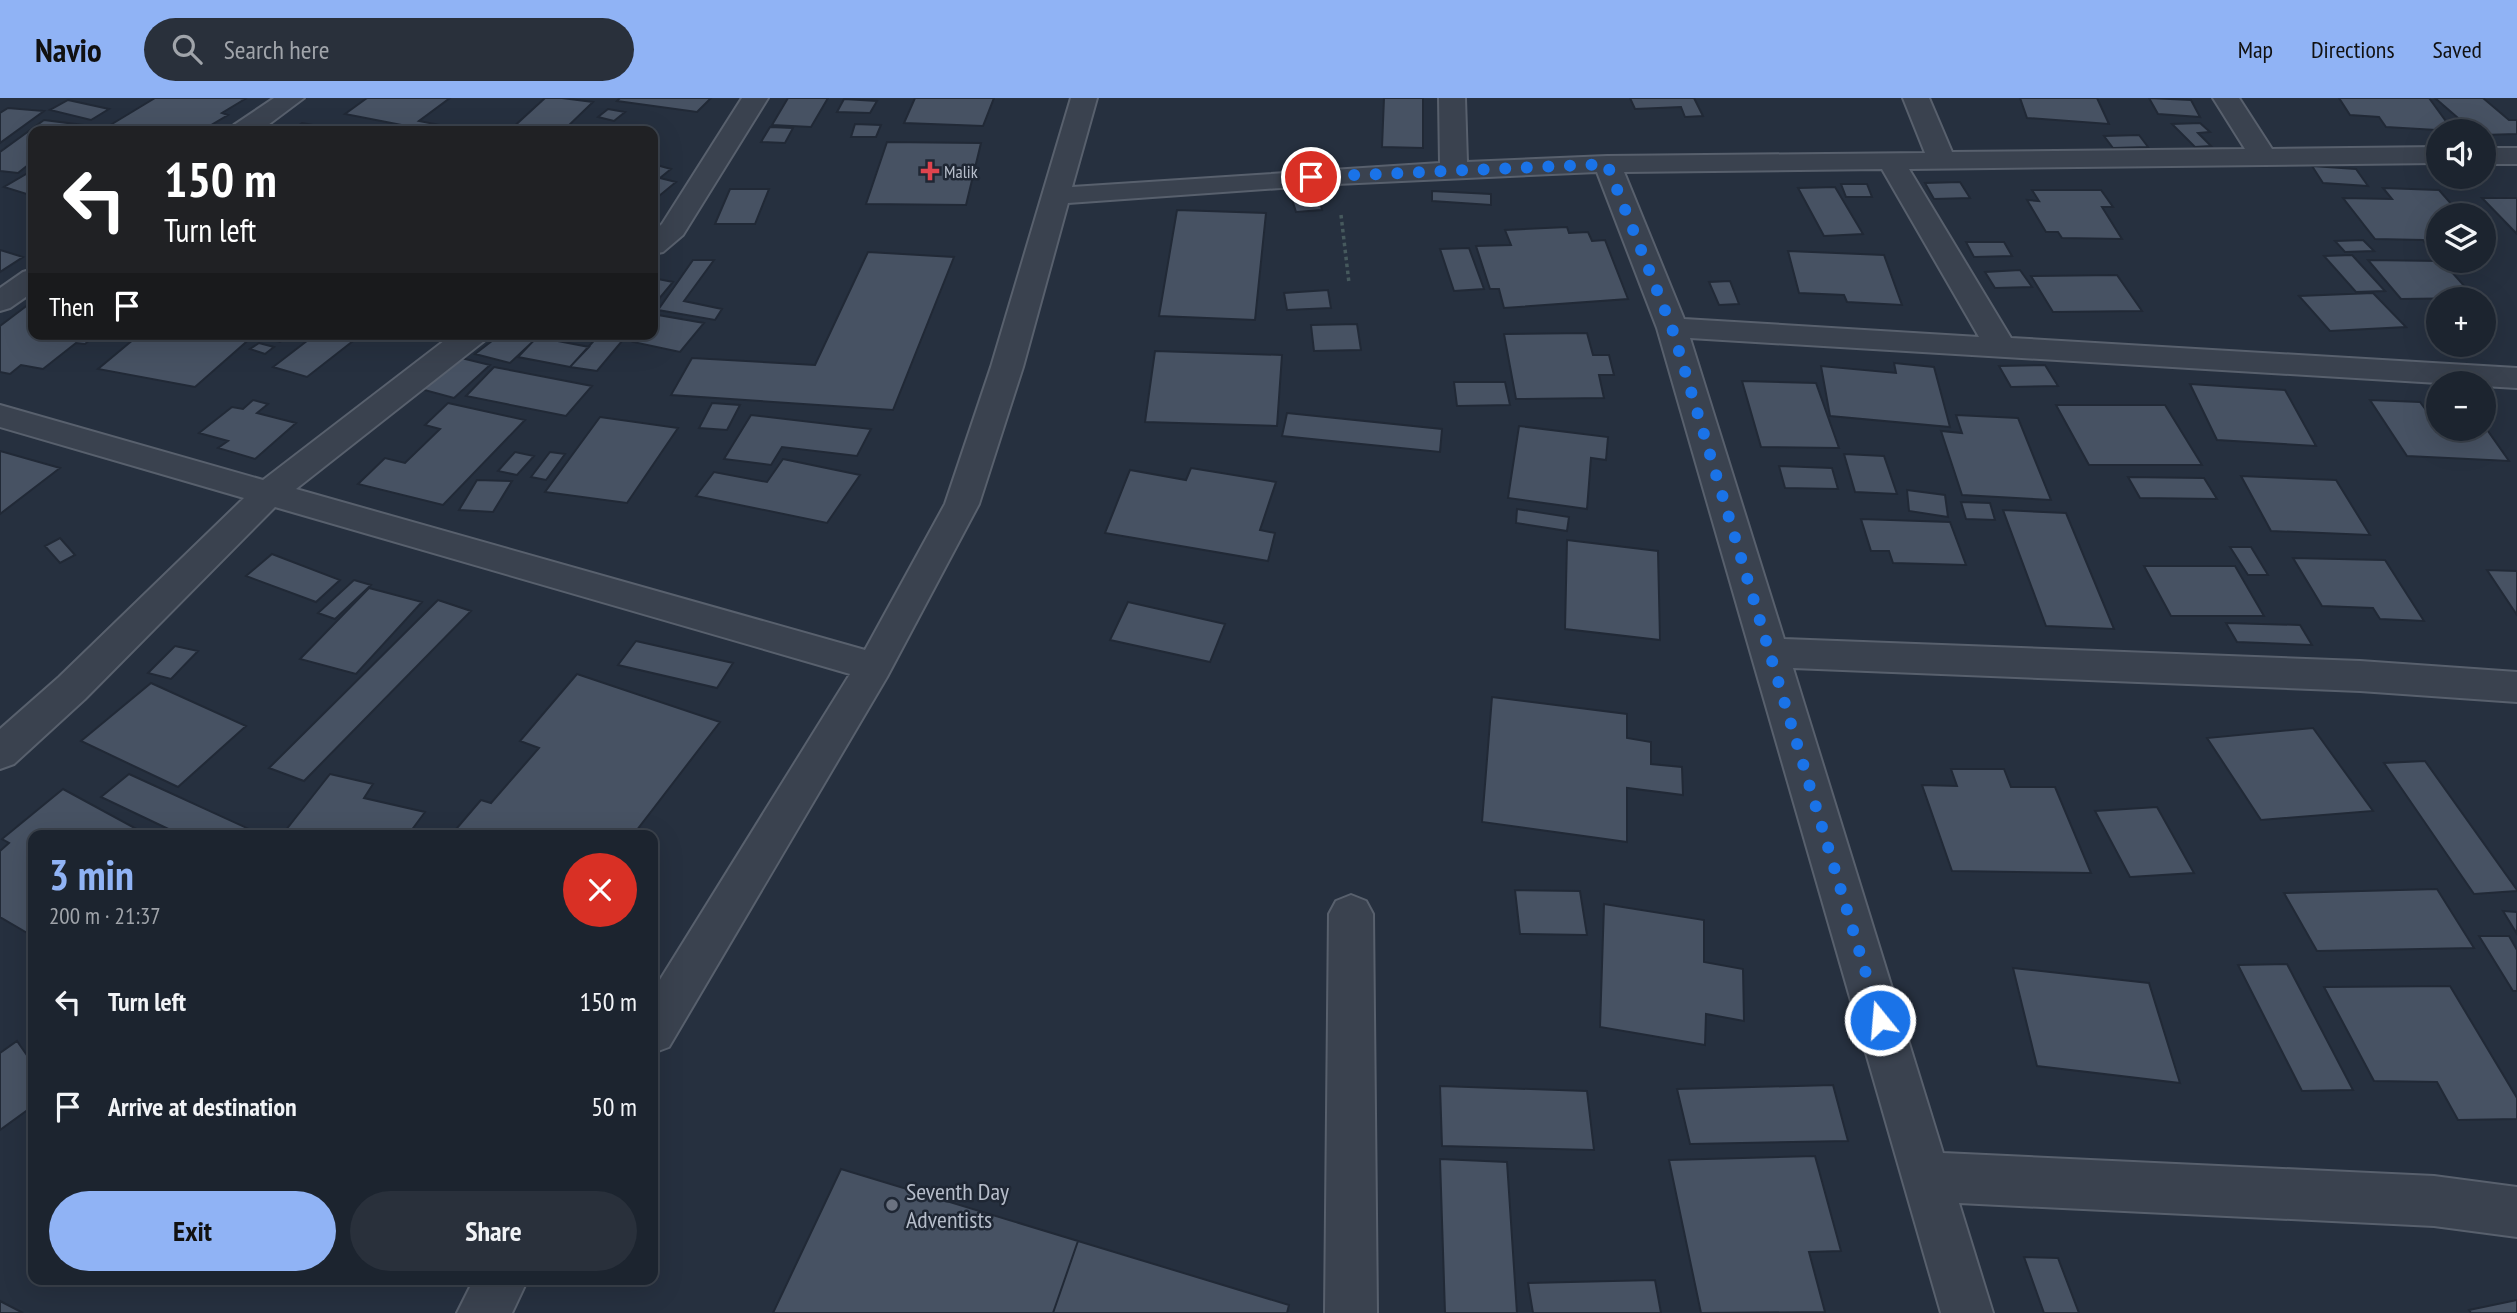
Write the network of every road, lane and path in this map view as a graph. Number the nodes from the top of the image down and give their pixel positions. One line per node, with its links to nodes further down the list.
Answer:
1 (291, 98): 7 (street)
2 (755, 98): 18 (street)
3 (1084, 98): 17 (street)
4 (1452, 98): 15 (street)
5 (1916, 98): 13 (street)
6 (2226, 98): 9 (street)
7 (250, 126)
8 (2426, 155): 9 (street)
9 (2263, 156): 13 (street)
10 (2496, 156): 11 (street)
11 (2517, 156)
12 (1891, 161): 13 (street); 14 (street); 24 (street)
13 (1942, 161)
14 (1607, 164): 15 (street); 22 (street)
15 (1454, 170): 16 (street)
16 (1337, 176): 17 (street); 20 (path)
17 (1056, 195): 29 (street)
18 (658, 242)
19 (28, 282): 21 (street)
20 (1349, 283)
21 (0, 302)
22 (1672, 328): 24 (street); 28 (street)
23 (465, 340): 27 (street)
24 (2002, 349): 25 (street)
25 (2517, 377)
26 (0, 416): 27 (street)
27 (270, 492): 29 (street); 31 (street)
28 (1769, 653): 30 (street); 34 (street)
29 (874, 667): 33 (street)
30 (2517, 687)
31 (0, 753)
32 (1350, 914): 38 (street)
33 (658, 1024)
34 (1927, 1177): 35 (street); 39 (street)
35 (2517, 1212)
36 (499, 1285): 37 (street)
37 (482, 1313)
38 (1351, 1313)
39 (1966, 1313)

